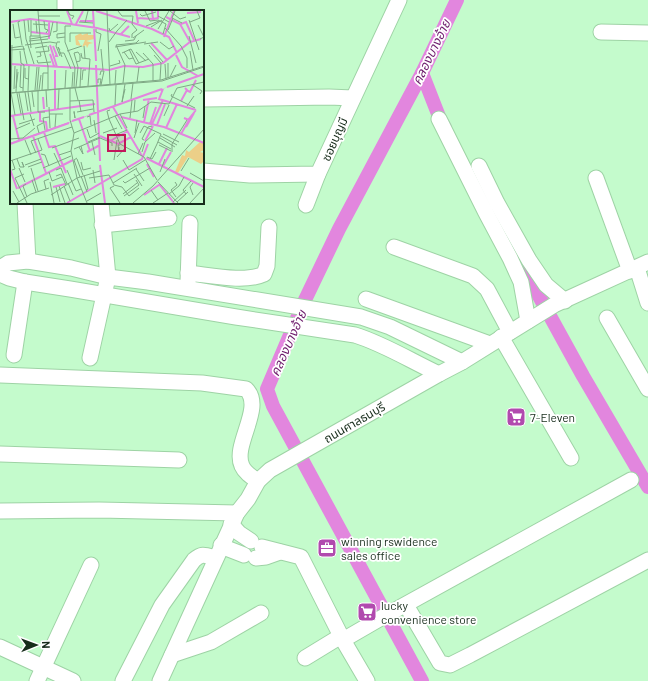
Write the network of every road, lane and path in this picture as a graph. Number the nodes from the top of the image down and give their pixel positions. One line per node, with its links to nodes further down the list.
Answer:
1 (399, 0): 4 (street, ซอยบุญมี)
2 (601, 32): 3 (street)
3 (648, 33)
4 (353, 98): 5 (street); 9 (street, ซอยบุญมี)
5 (204, 99)
6 (439, 119): 32 (street)
7 (478, 166): 29 (street)
8 (204, 171): 9 (street, ซอยบุญมี)
9 (318, 174): 13 (street)
10 (596, 178): 20 (street)
11 (25, 204): 19 (street)
12 (101, 204): 16 (street)
13 (306, 205)
14 (169, 218): 16 (street)
15 (190, 224): 22 (street)
16 (102, 225): 24 (street)
17 (269, 227): 22 (street)
18 (394, 247): 35 (street)
19 (28, 261): 21 (street); 24 (street)
20 (638, 267): 29 (street, ถนนศาลธนบุรี); 30 (street)
21 (0, 268)
22 (188, 273): 26 (street)
23 (0, 274): 25 (street)
24 (108, 277): 26 (street); 27 (street)
25 (25, 282): 27 (street); 37 (street)
26 (188, 289): 31 (street); 34 (street)
27 (104, 294): 31 (street); 38 (street)
28 (366, 299): 35 (street)
29 (560, 303): 32 (street, ถนนศาลธนบุรี)
30 (648, 304)
31 (185, 308): 36 (street)
32 (534, 317): 35 (street, ถนนศาลธนบุรี)
33 (607, 318): 42 (street)
34 (378, 323): 36 (street); 39 (street)
35 (500, 338): 39 (street, ถนนศาลธนบุรี); 44 (street)
36 (371, 339): 40 (street)
37 (14, 355)
38 (90, 358)
39 (462, 362): 40 (street, ถนนศาลธนบุรี)
40 (439, 374): 47 (street, ถนนศาลธนบุรี)
41 (0, 375): 47 (street)
42 (648, 388)
43 (0, 454): 45 (street)
44 (571, 458)
45 (179, 460)
46 (632, 480): 56 (street)
47 (258, 481): 49 (street, ถนนศาลธนบุรี)
48 (0, 511): 49 (street)
49 (234, 519): 50 (street); 51 (street, ถนนศาลธนบุรี)
50 (253, 550): 51 (street); 58 (street)
51 (218, 552): 54 (street); 55 (street, ถนนศาลธนบุรี)
52 (648, 560): 56 (street)
53 (91, 565): 62 (street)
54 (184, 574): 55 (street); 65 (street)
55 (198, 597): 60 (street, ถนนศาลธนบุรี)
56 (406, 605): 58 (street)
57 (261, 614): 60 (street)
58 (342, 638): 61 (street); 67 (street)
59 (0, 647): 62 (street)
60 (172, 655): 66 (street, ถนนศาลธนบุรี)
61 (305, 658)
62 (43, 667): 63 (street); 64 (street)
63 (37, 681)
64 (73, 681)
65 (123, 681)
66 (160, 681)
67 (367, 681)

